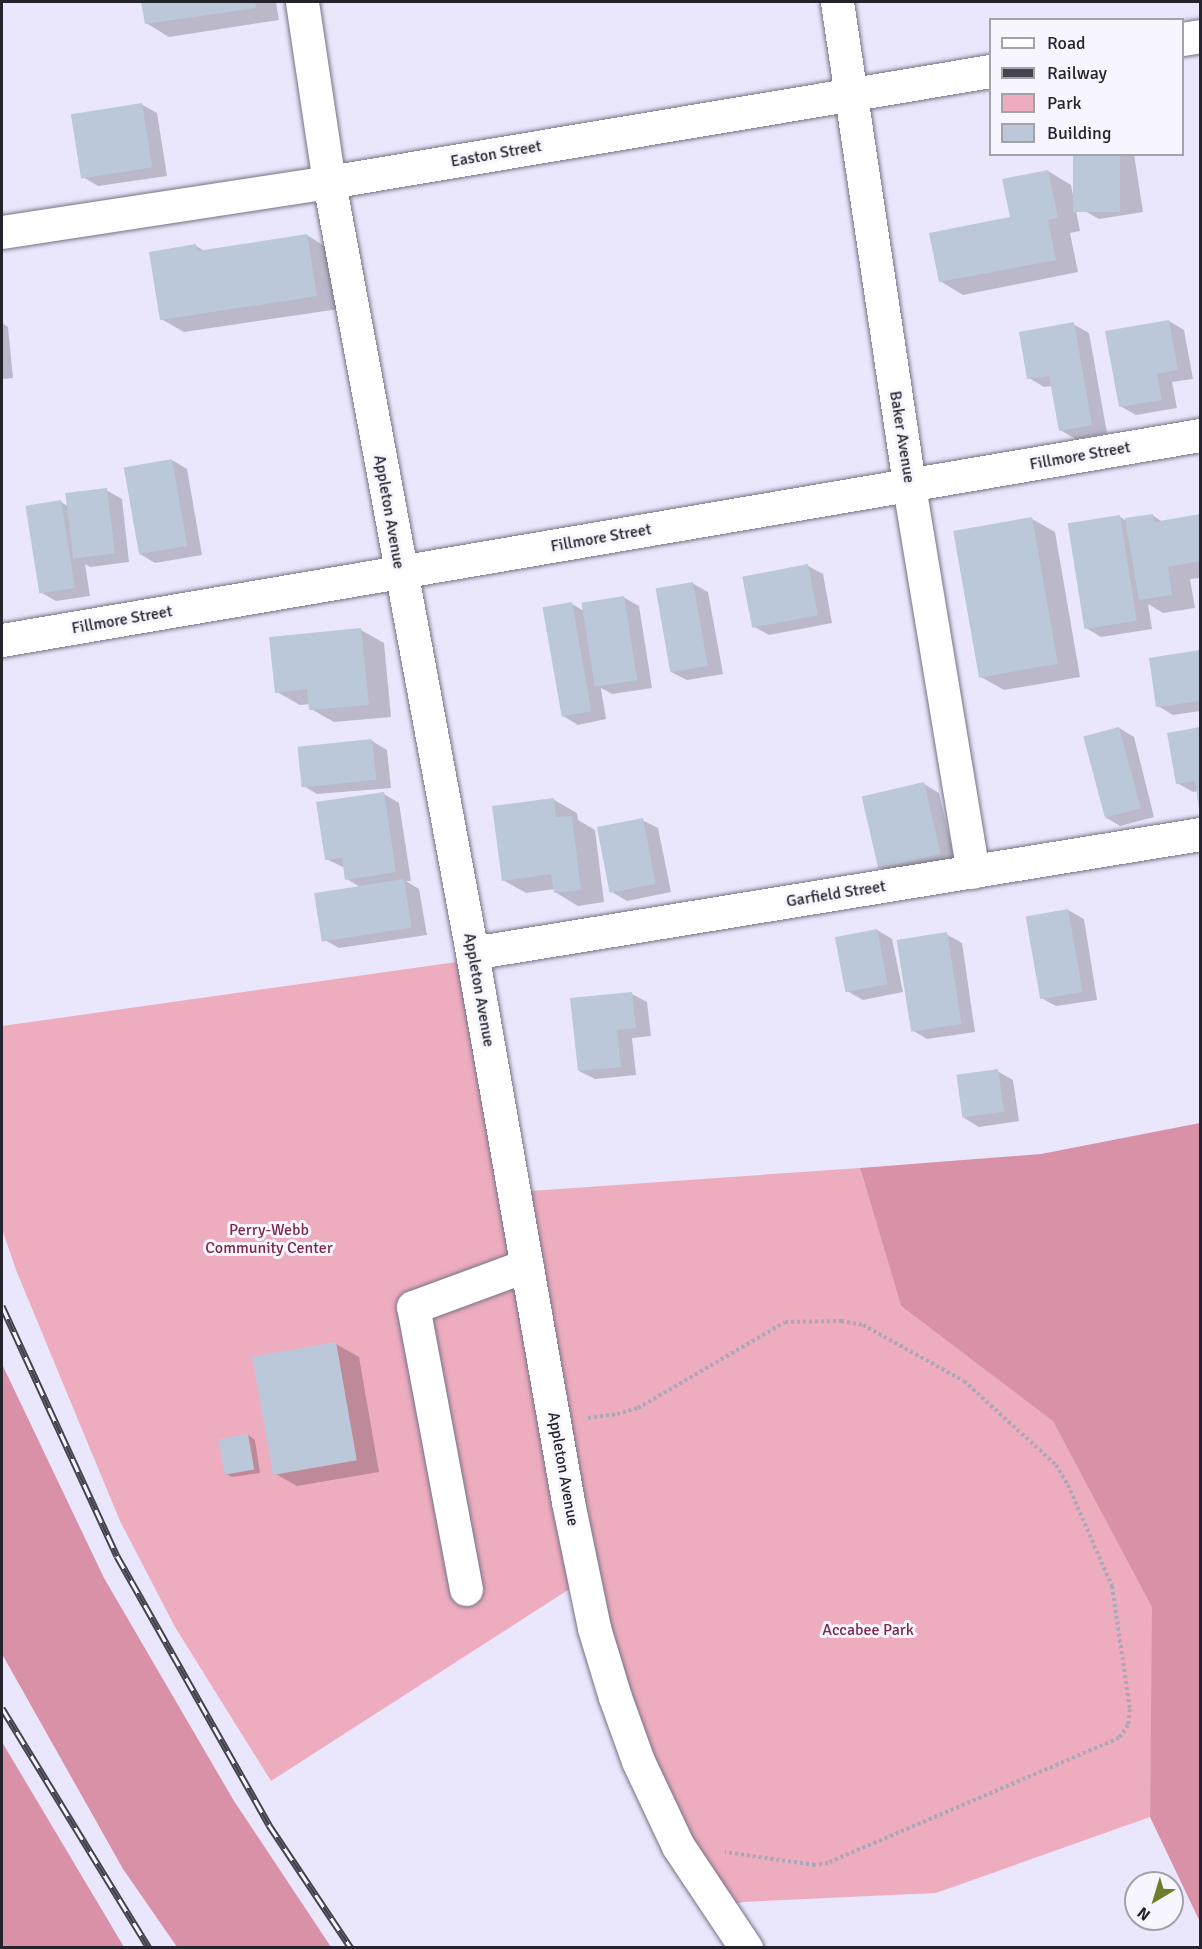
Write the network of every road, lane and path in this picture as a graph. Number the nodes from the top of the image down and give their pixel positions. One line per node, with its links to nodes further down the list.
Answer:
1 (302, 2): 7 (street, Appleton Avenue)
2 (837, 2): 6 (street, Baker Avenue)
3 (1200, 36): 4 (street)
4 (1184, 39)
5 (989, 71): 6 (street, Easton Street)
6 (851, 95): 7 (street, Easton Street); 10 (street, Baker Avenue)
7 (329, 182): 8 (street, Easton Street); 11 (street, Appleton Avenue)
8 (2, 232)
9 (1200, 435): 10 (street, Fillmore Street)
10 (909, 486): 11 (street, Fillmore Street); 14 (street, Baker Avenue)
11 (400, 573): 12 (street, Fillmore Street); 15 (street, Appleton Avenue)
12 (2, 640)
13 (1200, 834): 14 (street, Garfield Street)
14 (973, 872): 15 (street, Garfield Street)
15 (472, 953): 16 (street, Appleton Avenue)
16 (526, 1266): 17 (street, Appleton Avenue); 18 (street)
17 (555, 1422): 19 (street, Appleton Avenue); 19 (path)
18 (466, 1589)
19 (678, 1846): 20 (street, Appleton Avenue)
20 (746, 1947)

